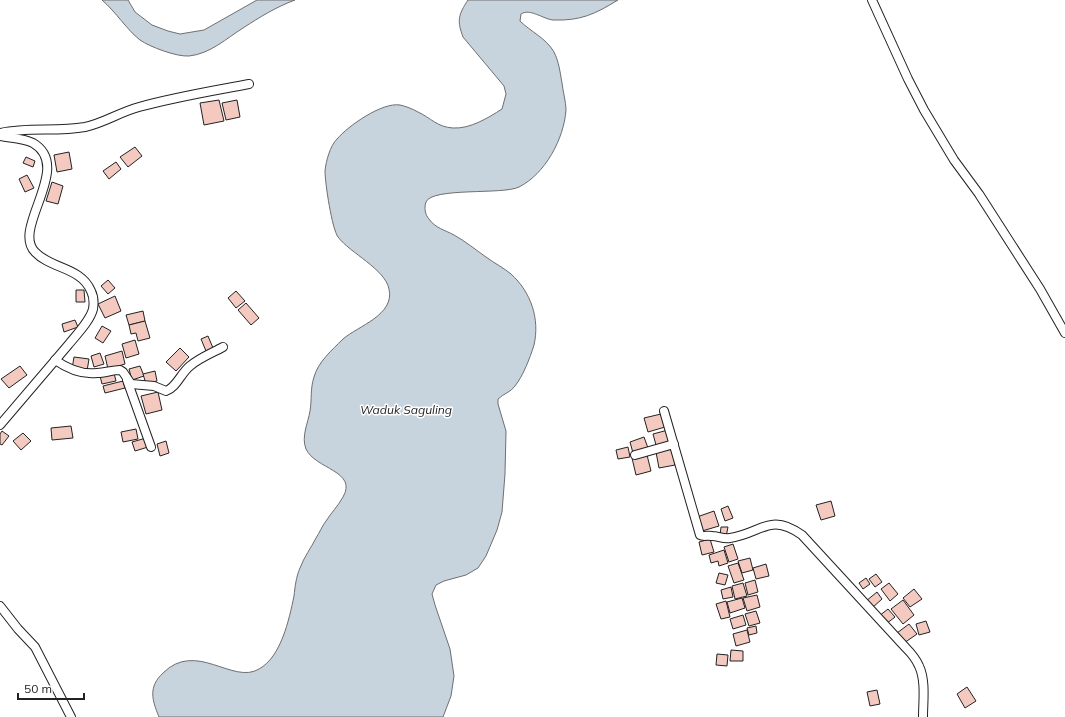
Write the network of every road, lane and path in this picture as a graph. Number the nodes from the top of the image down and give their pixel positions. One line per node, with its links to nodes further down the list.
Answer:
1 (872, 0): 5 (street)
2 (249, 84): 3 (street)
3 (0, 133)
4 (0, 136): 7 (street)
5 (1065, 333)
6 (223, 347): 8 (street)
7 (55, 360): 8 (street); 10 (street)
8 (127, 379): 12 (street)
9 (664, 411): 11 (street)
10 (0, 425)
11 (674, 444): 13 (street); 16 (street)
12 (151, 447)
13 (635, 455)
14 (0, 606): 15 (street)
15 (71, 717)
16 (923, 717)

